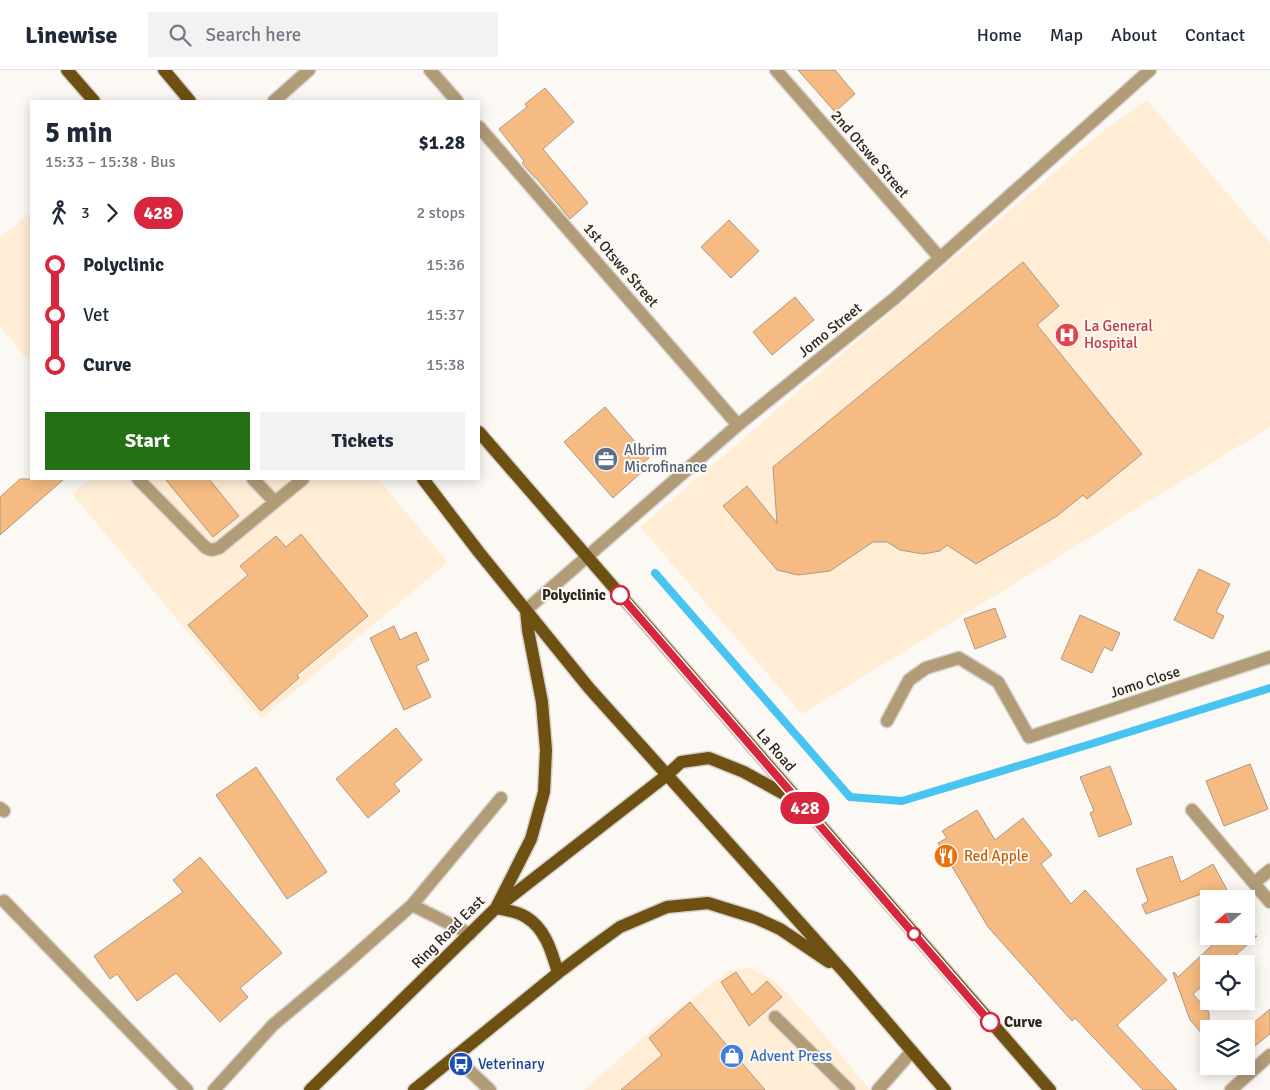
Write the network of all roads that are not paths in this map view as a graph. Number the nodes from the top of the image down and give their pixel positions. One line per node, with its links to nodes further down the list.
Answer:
1 (67, 70): 7 (main road)
2 (164, 70): 8 (main road)
3 (309, 70): 9 (street)
4 (430, 70): 10 (street)
5 (776, 70): 12 (street, 2nd Otswe Street)
6 (1142, 73): 12 (street, Jomo Street)
7 (93, 100)
8 (189, 100)
9 (275, 100)
10 (456, 100)
11 (480, 128): 13 (street, 1st Otswe Street)
12 (940, 258): 13 (street, Jomo Street)
13 (738, 425): 20 (street, Jomo Street)
14 (480, 433): 20 (main road, La Road)
15 (139, 480): 19 (street)
16 (254, 480): 19 (street)
17 (302, 480): 19 (street)
18 (424, 480): 21 (main road)
19 (275, 502)
20 (587, 556): 21 (street, Jomo Street); 26 (main road, La Road)
21 (526, 610): 24 (main road); 33 (main road, Ring Road East)
22 (1270, 658): 23 (street, Jomo Close)
23 (887, 721)
24 (667, 775): 26 (main road); 33 (main road); 36 (main road)
25 (501, 798): 32 (street)
26 (801, 803): 49 (main road, La Road)
27 (1192, 810): 29 (street)
28 (1270, 870): 29 (street)
29 (1254, 883): 31 (street)
30 (4, 901): 41 (street)
31 (1270, 902)
32 (412, 905): 34 (street); 42 (street)
33 (496, 908): 34 (main road, Ring Road East); 35 (main road)
34 (470, 934): 43 (main road, Ring Road East)
35 (558, 973): 36 (main road); 40 (main road)
36 (845, 973): 38 (main road)
37 (776, 1017): 46 (street)
38 (912, 1051): 47 (street); 48 (main road)
39 (1270, 1055): 50 (street)
40 (455, 1057): 44 (main road); 45 (street)
41 (187, 1090)
42 (214, 1090)
43 (310, 1090)
44 (414, 1090)
45 (490, 1090)
46 (849, 1090)
47 (878, 1090)
48 (944, 1090)
49 (1050, 1090)
50 (1231, 1090)

